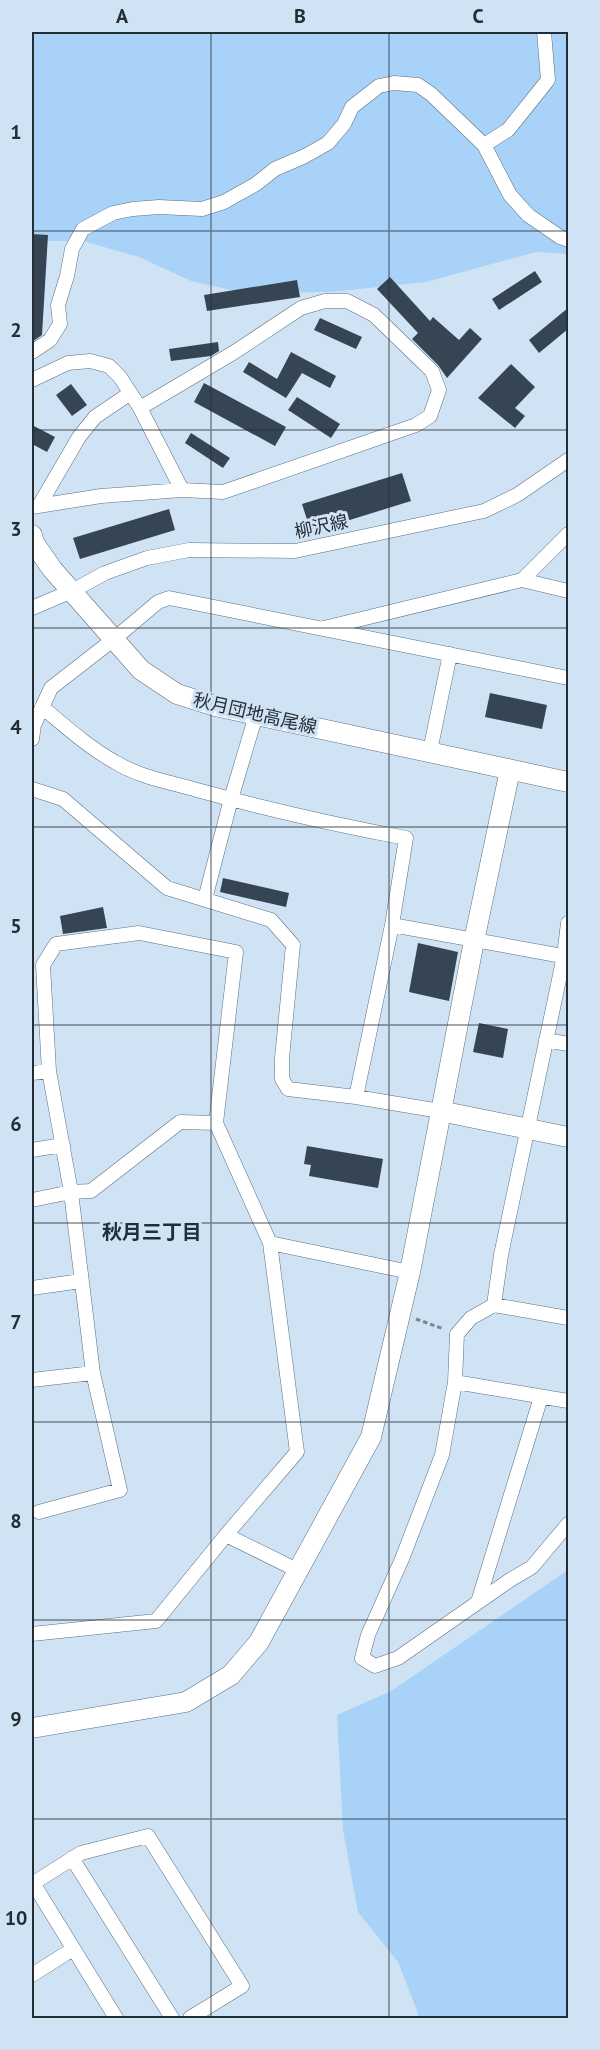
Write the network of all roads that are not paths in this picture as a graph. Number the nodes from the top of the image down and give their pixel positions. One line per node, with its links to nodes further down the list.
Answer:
1 (544, 32): 2 (street)
2 (484, 145): 3 (street); 4 (street)
3 (568, 240)
4 (32, 352)
5 (32, 380): 6 (street)
6 (129, 394): 7 (street); 10 (street)
7 (140, 408): 9 (street); 9 (street)
8 (568, 460): 14 (street, 柳沢線)
9 (182, 490): 10 (street)
10 (36, 506)
11 (568, 534): 13 (street)
12 (32, 535): 14 (street, 秋月団地高尾線)
13 (522, 580): 15 (street); 17 (street)
14 (72, 591): 16 (street, 柳沢線); 18 (street, 秋月団地高尾線)
15 (568, 591)
16 (32, 608)
17 (319, 629): 18 (street); 19 (street)
18 (114, 639): 21 (street); 22 (street, 秋月団地高尾線)
19 (450, 654): 20 (street); 24 (street)
20 (568, 678)
21 (42, 707): 23 (street); 28 (street)
22 (256, 715): 24 (street, 秋月団地高尾線); 28 (street)
23 (32, 739)
24 (430, 751): 25 (street, 秋月団地高尾線)
25 (510, 770): 26 (street, 秋月団地高尾線); 32 (street)
26 (568, 782)
27 (32, 789): 29 (street)
28 (231, 799): 29 (street); 31 (street)
29 (205, 899): 38 (street)
30 (568, 923): 33 (street)
31 (392, 925): 32 (street); 38 (street)
32 (474, 941): 33 (street); 39 (street)
33 (566, 956): 34 (street)
34 (546, 1040): 35 (street); 41 (street)
35 (568, 1044)
36 (49, 1071): 37 (street); 40 (street); 43 (street)
37 (32, 1073)
38 (356, 1097): 39 (street)
39 (441, 1111): 41 (street); 48 (street)
40 (216, 1123): 45 (street); 47 (street)
41 (528, 1128): 42 (street); 51 (street)
42 (568, 1137)
43 (63, 1145): 44 (street); 45 (street)
44 (32, 1150)
45 (71, 1192): 46 (street); 49 (street)
46 (32, 1200)
47 (270, 1243): 48 (street); 60 (street)
48 (410, 1272): 61 (street)
49 (81, 1281): 50 (street); 53 (street)
50 (32, 1288)
51 (494, 1305): 52 (street); 55 (street)
52 (568, 1318)
53 (93, 1373): 54 (street); 58 (street)
54 (32, 1380)
55 (455, 1382): 56 (street); 62 (street)
56 (541, 1397): 57 (street); 62 (street)
57 (568, 1401)
58 (39, 1512)
59 (568, 1524): 62 (street)
60 (226, 1535): 61 (street); 63 (street)
61 (297, 1570): 64 (street)
62 (478, 1602)
63 (32, 1634)
64 (32, 1728)
65 (72, 1858): 66 (street); 70 (street); 71 (street)
66 (32, 1884): 67 (street)
67 (73, 1948): 68 (street); 69 (street)
68 (32, 1976)
69 (116, 2019)
70 (172, 2019)
71 (190, 2019)

